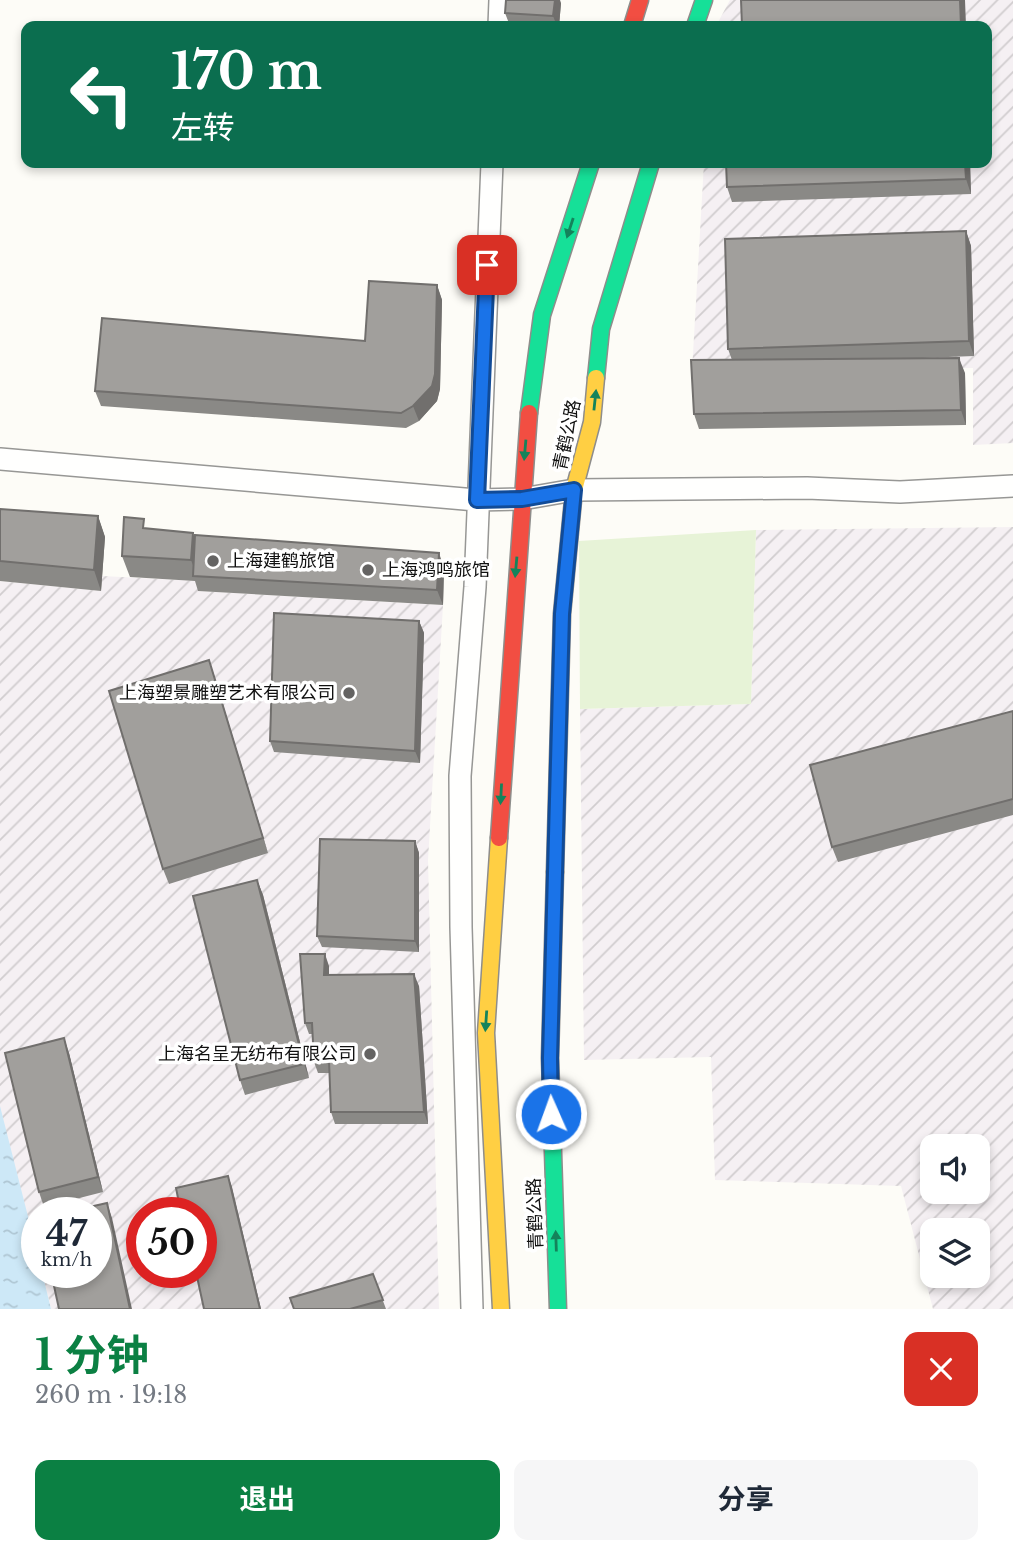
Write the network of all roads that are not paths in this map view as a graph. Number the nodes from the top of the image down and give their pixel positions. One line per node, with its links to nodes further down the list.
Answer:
1 (500, 0): 3 (street)
2 (640, 0): 4 (main road)
3 (499, 21)
4 (634, 21)
5 (492, 168): 12 (street)
6 (589, 168): 11 (main road, 青鹤公路, one-way to 11)
7 (649, 168): 10 (main road, 青鹤公路, one-way to 7)
8 (0, 459): 12 (street)
9 (1013, 486): 10 (street)
10 (574, 490): 11 (street); 15 (main road, 青鹤公路, one-way to 10)
11 (522, 499): 12 (street); 14 (main road, 青鹤公路, one-way to 14)
12 (477, 500): 13 (street)
13 (472, 1309)
14 (501, 1309)
15 (558, 1309)

